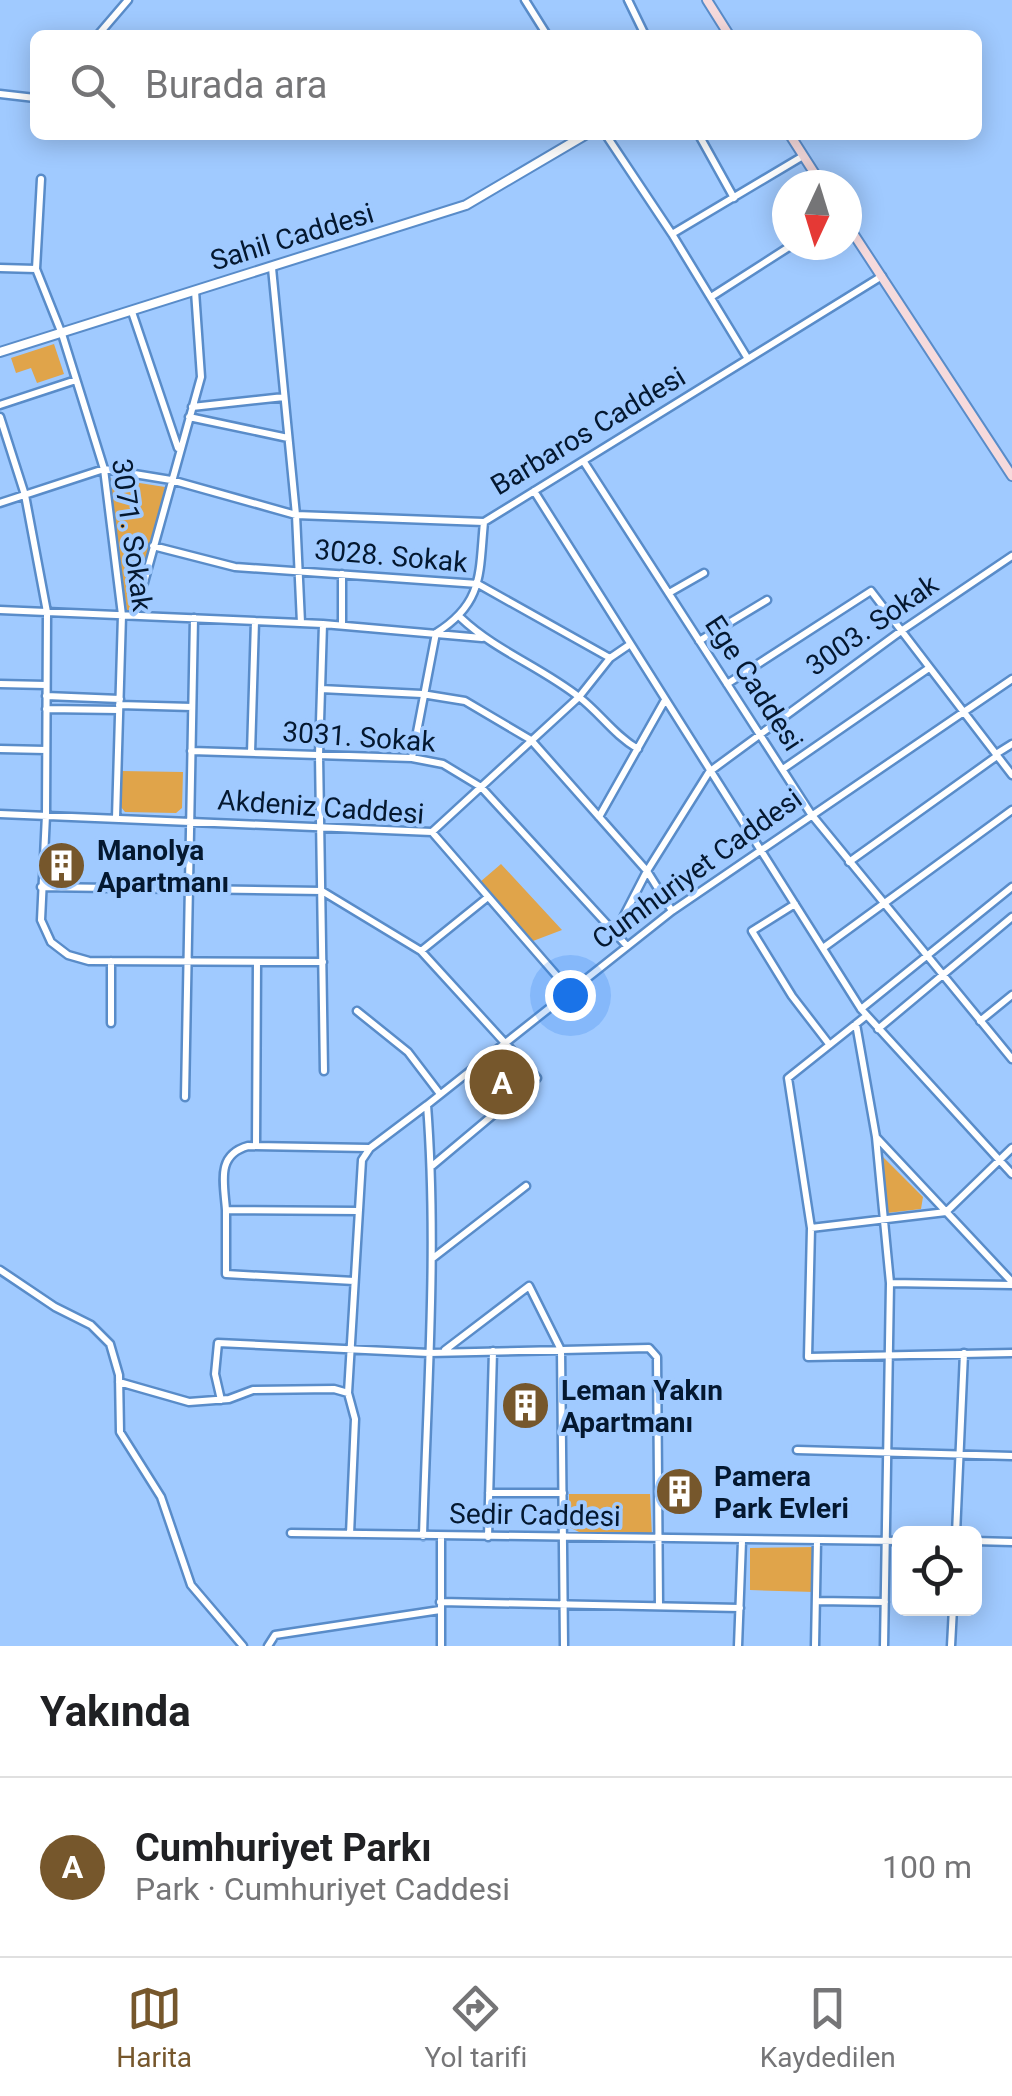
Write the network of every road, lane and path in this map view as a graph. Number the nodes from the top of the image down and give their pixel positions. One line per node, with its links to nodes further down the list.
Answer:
1 (128, 0): 5 (street)
2 (525, 0): 6 (street)
3 (628, 0): 7 (street)
4 (708, 0): 8 (main road)
5 (102, 30)
6 (545, 30)
7 (643, 30)
8 (726, 30)
9 (0, 94): 10 (street)
10 (30, 97)
11 (576, 140): 23 (street, Sahil Caddesi)
12 (609, 140): 19 (street)
13 (702, 140): 18 (street)
14 (793, 140): 15 (main road)
15 (803, 156): 16 (main road); 18 (street)
16 (812, 170)
17 (40, 180): 24 (street)
18 (734, 198): 19 (street)
19 (672, 234): 27 (street)
20 (862, 246): 25 (main road)
21 (772, 258): 27 (street)
22 (0, 268): 24 (street)
23 (272, 268): 26 (street, Sahil Caddesi); 33 (street)
24 (36, 269): 29 (street, 3071. Sokak)
25 (882, 276): 31 (street, Barbaros Caddesi); 42 (main road)
26 (194, 291): 28 (street, Sahil Caddesi); 35 (street)
27 (711, 297): 31 (street)
28 (132, 312): 29 (street, Sahil Caddesi); 39 (street)
29 (62, 334): 30 (street, Sahil Caddesi); 32 (street, 3071. Sokak)
30 (0, 352)
31 (748, 360): 40 (street, Barbaros Caddesi)
32 (76, 380): 34 (street); 41 (street, 3071. Sokak)
33 (284, 397): 35 (street); 38 (street)
34 (0, 405)
35 (192, 407): 37 (street)
36 (0, 417): 45 (street)
37 (189, 417): 38 (street); 39 (street)
38 (288, 438): 47 (street)
39 (179, 449): 43 (street)
40 (584, 462): 44 (street, Barbaros Caddesi); 55 (street, Ege Caddesi)
41 (104, 469): 43 (street, Barbaros Caddesi); 45 (street, Barbaros Caddesi); 59 (street, 3071. Sokak)
42 (1012, 476)
43 (171, 480): 47 (street, Barbaros Caddesi); 49 (street)
44 (534, 491): 48 (street, Barbaros Caddesi); 71 (street)
45 (25, 495): 46 (street, Barbaros Caddesi); 58 (street)
46 (0, 503)
47 (296, 515): 48 (street, Barbaros Caddesi); 51 (street)
48 (484, 522): 54 (street)
49 (153, 546): 51 (street, 3028. Sokak); 60 (street)
50 (1012, 556): 67 (street, 3003. Sokak)
51 (300, 571): 53 (street, 3028. Sokak); 64 (street)
52 (704, 573): 55 (street)
53 (342, 574): 54 (street, 3028. Sokak); 66 (street)
54 (478, 584): 62 (street); 72 (street, 3028. Sokak)
55 (669, 594): 70 (street, Ege Caddesi)
56 (767, 600): 70 (street)
57 (0, 610): 58 (street)
58 (46, 612): 59 (street); 77 (street)
59 (122, 616): 60 (street); 83 (street, 3071. Sokak)
60 (135, 616): 61 (street)
61 (194, 618): 63 (street); 84 (street)
62 (461, 618): 68 (street); 69 (street)
63 (255, 621): 64 (street); 94 (street)
64 (300, 623): 65 (street)
65 (323, 624): 66 (street); 78 (street)
66 (342, 625): 68 (street)
67 (901, 631): 73 (street); 76 (street); 87 (street, 3003. Sokak)
68 (436, 633): 69 (street); 79 (street)
69 (482, 638): 81 (street)
70 (699, 641): 76 (street, Ege Caddesi)
71 (630, 645): 72 (street); 82 (street)
72 (610, 658): 81 (street)
73 (929, 668): 86 (street); 98 (street)
74 (1012, 679): 86 (street, Cumhuriyet Caddesi)
75 (0, 684): 77 (street)
76 (727, 684): 87 (street, Ege Caddesi)
77 (46, 685): 80 (street)
78 (321, 689): 79 (street); 95 (street)
79 (422, 694): 88 (street); 97 (street)
80 (46, 696): 83 (street); 85 (street)
81 (579, 697): 88 (street); 91 (street)
82 (664, 700): 91 (street); 99 (street)
83 (119, 705): 84 (street); 85 (street); 107 (street, 3071. Sokak)
84 (192, 707): 93 (street)
85 (46, 708): 92 (street)
86 (962, 712): 96 (street); 104 (street, Cumhuriyet Caddesi)
87 (759, 732): 98 (street, Ege Caddesi); 99 (street, 3003. Sokak)
88 (531, 740): 101 (street); 106 (street)
89 (1012, 744): 96 (street)
90 (0, 749): 92 (street)
91 (638, 749): 106 (street)
92 (46, 750): 105 (street)
93 (191, 751): 94 (street, 3031. Sokak); 108 (street)
94 (251, 752): 95 (street, 3031. Sokak)
95 (319, 755): 97 (street, 3031. Sokak); 109 (street)
96 (997, 755): 100 (street); 112 (street)
97 (412, 758): 101 (street, 3031. Sokak)
98 (783, 769): 104 (street, Ege Caddesi)
99 (709, 772): 111 (street); 113 (street, 3003. Sokak)
100 (1012, 774)
101 (481, 786): 110 (street); 123 (street, 3031. Sokak)
102 (1012, 810): 120 (street)
103 (0, 814): 105 (street, Akdeniz Caddesi)
104 (811, 814): 111 (street, Cumhuriyet Caddesi); 112 (street, Ege Caddesi)
105 (46, 816): 107 (street, Akdeniz Caddesi); 115 (street)
106 (599, 816): 113 (street)
107 (116, 818): 108 (street, Akdeniz Caddesi)
108 (190, 820): 109 (street, Akdeniz Caddesi); 116 (street)
109 (322, 827): 110 (street, Akdeniz Caddesi); 117 (street)
110 (432, 832): 118 (street, Akdeniz Caddesi)
111 (760, 848): 119 (street); 121 (street, Cumhuriyet Caddesi)
112 (849, 862): 120 (street, Ege Caddesi)
113 (647, 871): 121 (street); 123 (street, 3003. Sokak)
114 (1012, 886): 127 (street)
115 (41, 887): 116 (street); 128 (street)
116 (188, 890): 117 (street); 129 (street)
117 (322, 891): 126 (street); 131 (street)
118 (488, 896): 126 (street); 133 (street, Akdeniz Caddesi)
119 (796, 904): 125 (street); 142 (street)
120 (884, 904): 125 (street); 127 (street, Ege Caddesi)
121 (672, 911): 124 (street, Cumhuriyet Caddesi)
122 (1012, 917): 132 (street)
123 (616, 933): 124 (street, 3031. Sokak)
124 (627, 946): 133 (street, Cumhuriyet Caddesi)
125 (823, 948): 136 (street)
126 (421, 951): 141 (street)
127 (926, 956): 132 (street, Ege Caddesi); 136 (street)
128 (111, 961): 129 (street); 138 (street)
129 (187, 962): 130 (street); 146 (street)
130 (257, 962): 131 (street); 149 (street)
131 (323, 962): 144 (street)
132 (940, 974): 137 (street, Ege Caddesi); 140 (street)
133 (570, 990): 141 (street, Cumhuriyet Caddesi)
134 (1012, 995): 137 (street)
135 (357, 1011): 145 (street)
136 (864, 1012): 139 (street); 140 (street)
137 (980, 1021): 143 (street, Ege Caddesi)
138 (111, 1022)
139 (856, 1024): 142 (street); 148 (street)
140 (878, 1029): 152 (street)
141 (506, 1041): 145 (street, Cumhuriyet Caddesi); 153 (street)
142 (829, 1044): 160 (street)
143 (1012, 1058)
144 (324, 1072)
145 (440, 1094): 147 (street, Cumhuriyet Caddesi)
146 (185, 1097)
147 (427, 1105): 150 (street, Cumhuriyet Caddesi); 153 (street)
148 (876, 1137): 158 (street); 159 (street)
149 (256, 1146): 150 (street); 156 (street)
150 (370, 1148): 157 (street)
151 (1012, 1148): 152 (street)
152 (999, 1161): 154 (street); 158 (street)
153 (432, 1166): 161 (street)
154 (1012, 1174)
155 (526, 1186): 161 (street)
156 (226, 1210): 157 (street); 163 (street)
157 (359, 1211): 163 (street)
158 (946, 1212): 159 (street); 165 (street)
159 (885, 1222): 160 (street); 164 (street)
160 (811, 1228): 173 (street)
161 (432, 1259): 172 (street)
162 (0, 1270): 174 (street)
163 (354, 1281): 166 (street)
164 (890, 1283): 165 (street); 173 (street)
165 (1012, 1284)
166 (350, 1350): 172 (street); 175 (street); 176 (street)
167 (561, 1350): 168 (street); 169 (street); 182 (street); 190 (street)
168 (493, 1351): 169 (street); 181 (street)
169 (443, 1352): 172 (street)
170 (964, 1352): 171 (street); 173 (street); 179 (street)
171 (1012, 1353)
172 (428, 1354): 186 (street)
173 (887, 1356): 178 (street)
174 (118, 1382): 176 (street); 204 (street)
175 (348, 1393): 176 (street); 185 (street)
176 (222, 1400)
177 (798, 1450): 178 (street)
178 (888, 1452): 179 (street); 194 (street)
179 (960, 1455): 180 (street); 183 (street)
180 (1012, 1456)
181 (489, 1493): 182 (street); 188 (street)
182 (563, 1493): 189 (street)
183 (956, 1526)
184 (290, 1533): 185 (street, Sedir Caddesi)
185 (350, 1534): 186 (street, Sedir Caddesi)
186 (422, 1536): 187 (street, Sedir Caddesi)
187 (441, 1536): 188 (street, Sedir Caddesi); 200 (street)
188 (488, 1537): 189 (street, Sedir Caddesi)
189 (564, 1538): 190 (street, Sedir Caddesi); 199 (street)
190 (660, 1540): 191 (street, Sedir Caddesi); 201 (street)
191 (742, 1541): 192 (street, Sedir Caddesi); 202 (street)
192 (816, 1541): 194 (street, Sedir Caddesi); 197 (street)
193 (982, 1541): 196 (street)
194 (886, 1542): 195 (street, Sedir Caddesi); 198 (street)
195 (892, 1542)
196 (1012, 1542)
197 (816, 1601): 198 (street); 209 (street)
198 (885, 1602): 210 (street)
199 (564, 1605): 200 (street); 201 (street); 207 (street)
200 (440, 1606): 205 (street); 206 (street)
201 (658, 1606): 202 (street)
202 (740, 1608): 208 (street)
203 (953, 1616): 211 (street)
204 (244, 1646)
205 (268, 1646)
206 (441, 1646)
207 (564, 1646)
208 (738, 1646)
209 (815, 1646)
210 (884, 1646)
211 (951, 1646)

